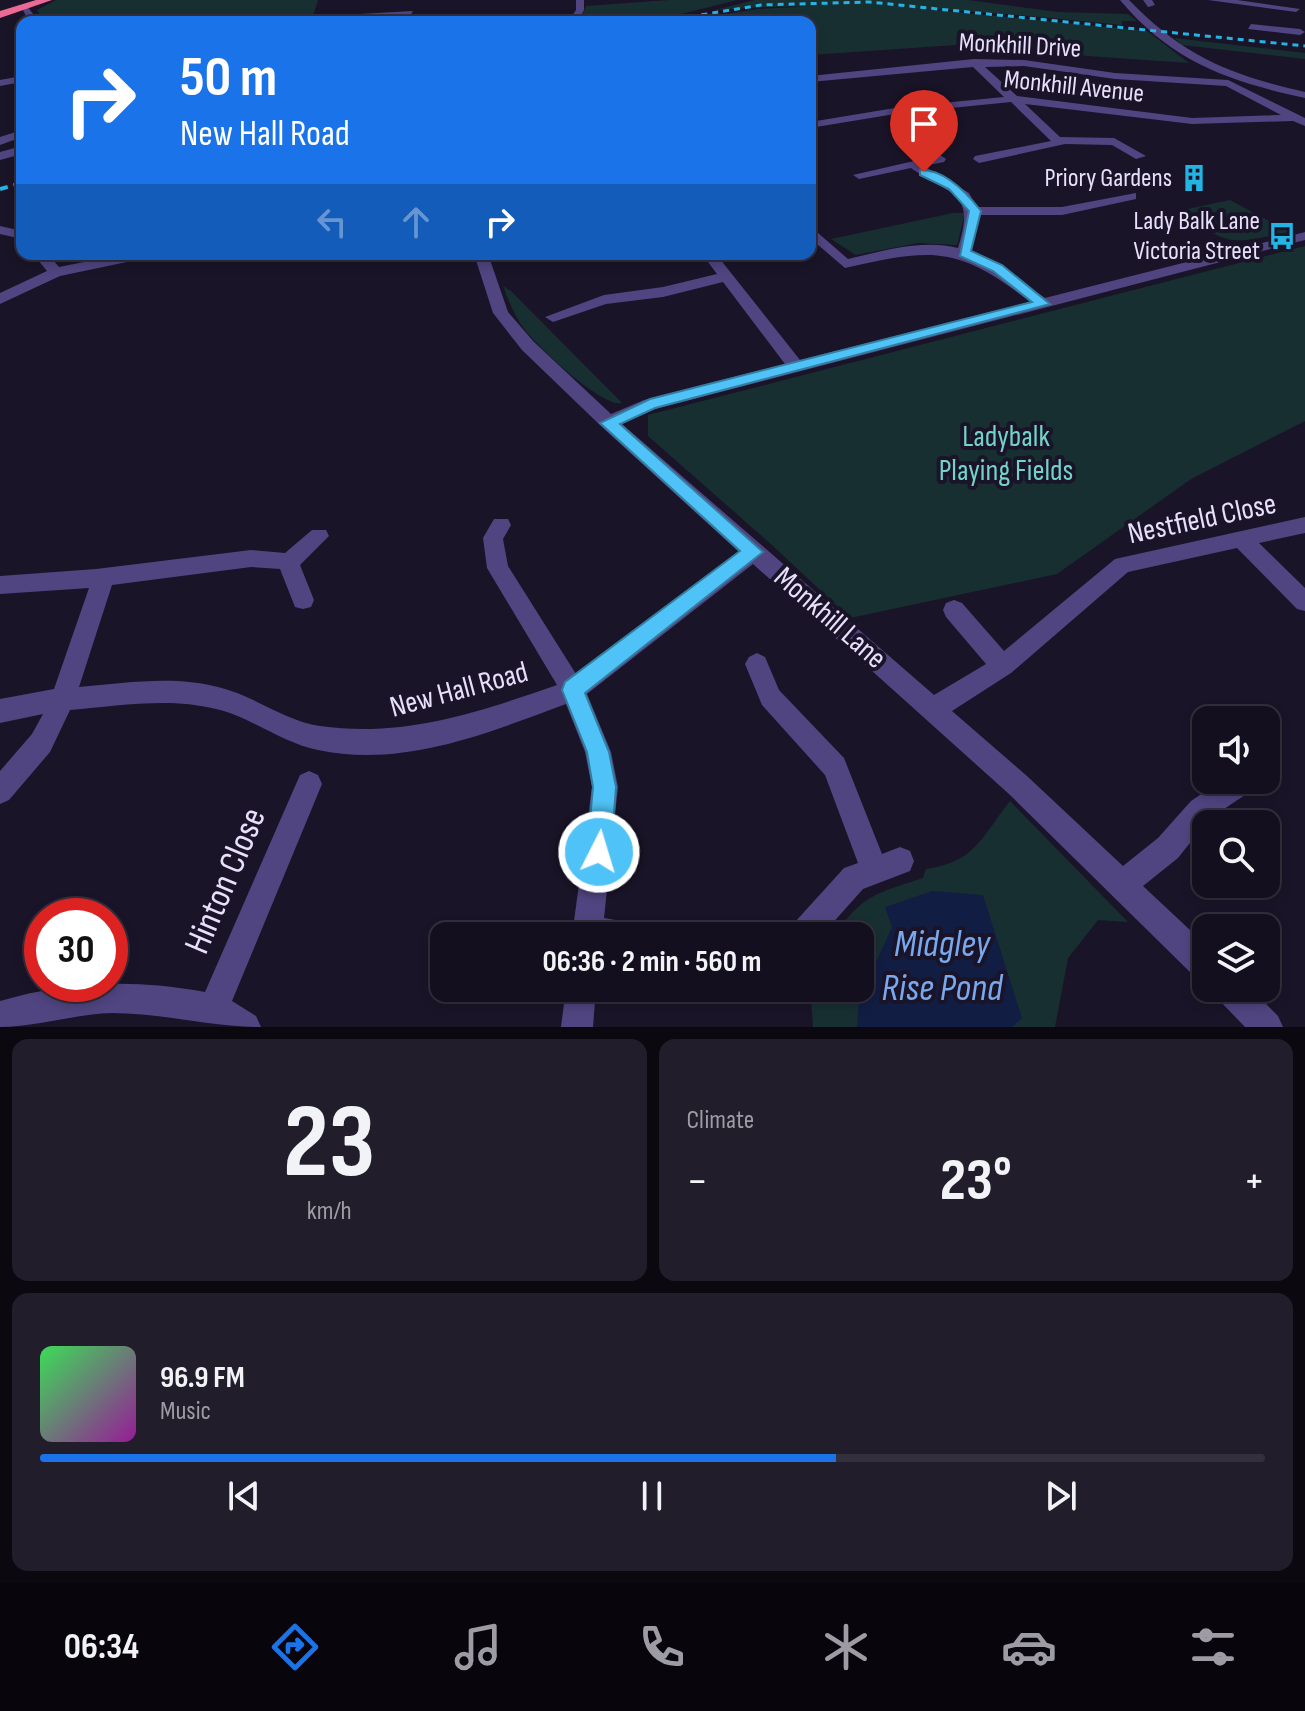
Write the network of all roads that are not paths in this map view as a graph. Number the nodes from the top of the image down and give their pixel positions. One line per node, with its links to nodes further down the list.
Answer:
1 (47, 0): 5 (highway)
2 (1124, 0): 13 (street)
3 (1212, 0): 4 (street)
4 (1264, 3): 6 (street); 9 (street)
5 (24, 5): 7 (highway)
6 (1296, 9)
7 (0, 15)
8 (1251, 27): 9 (street)
9 (1275, 30): 10 (street)
10 (1300, 32)
11 (974, 62): 12 (street, Monkhill Drive); 13 (street, Monkhill Drive); 15 (street)
12 (816, 78)
13 (1227, 80): 14 (street); 17 (street)
14 (1305, 95)
15 (1013, 99): 16 (street, Monkhill Avenue); 17 (street, Monkhill Avenue); 20 (street)
16 (850, 118): 18 (street, Monkhill Avenue); 19 (street, Monkhill Avenue)
17 (1300, 121)
18 (816, 124)
19 (816, 132)
20 (1057, 140): 21 (street); 23 (street)
21 (1140, 156)
22 (940, 159): 24 (street)
23 (979, 159)
24 (913, 164): 25 (street); 27 (street)
25 (859, 175)
26 (1117, 188): 27 (street)
27 (975, 211): 30 (street)
28 (816, 236): 30 (street)
29 (1305, 236): 38 (street)
30 (964, 253): 38 (street)
31 (45, 260): 35 (street)
32 (116, 260): 35 (street)
33 (483, 260): 41 (street, Monkhill Lane)
34 (713, 260): 36 (street)
35 (56, 272): 37 (street)
36 (725, 277): 39 (street); 40 (street)
37 (0, 299)
38 (1043, 304): 40 (street)
39 (553, 317)
40 (796, 366): 41 (street)
41 (608, 423): 46 (street, Monkhill Lane)
42 (501, 525): 55 (street)
43 (1305, 525): 45 (street, Nestfield Close)
44 (319, 536): 47 (street)
45 (1242, 540): 51 (street); 54 (street, Nestfield Close)
46 (754, 552): 55 (street, New Hall Road); 57 (street, Monkhill Lane)
47 (288, 562): 48 (street); 50 (street)
48 (103, 579): 49 (street); 56 (street)
49 (0, 585)
50 (303, 600)
51 (1305, 602)
52 (954, 610): 54 (street)
53 (757, 664): 64 (street)
54 (1003, 666): 57 (street, Nestfield Close)
55 (573, 690): 56 (street, New Hall Road); 63 (street)
56 (63, 699): 58 (street, New Hall Road); 60 (street)
57 (933, 709): 62 (street, Monkhill Lane)
58 (0, 711)
59 (309, 784): 68 (street, Hinton Close)
60 (0, 791)
61 (1224, 794): 62 (street)
62 (1123, 884): 65 (street, Monkhill Lane)
63 (589, 922)
64 (814, 922)
65 (1192, 952)
66 (580, 1002): 71 (street)
67 (1243, 1002): 72 (street)
68 (213, 1009): 69 (street); 70 (street)
69 (0, 1017)
70 (245, 1027)
71 (577, 1027)
72 (1267, 1027)

